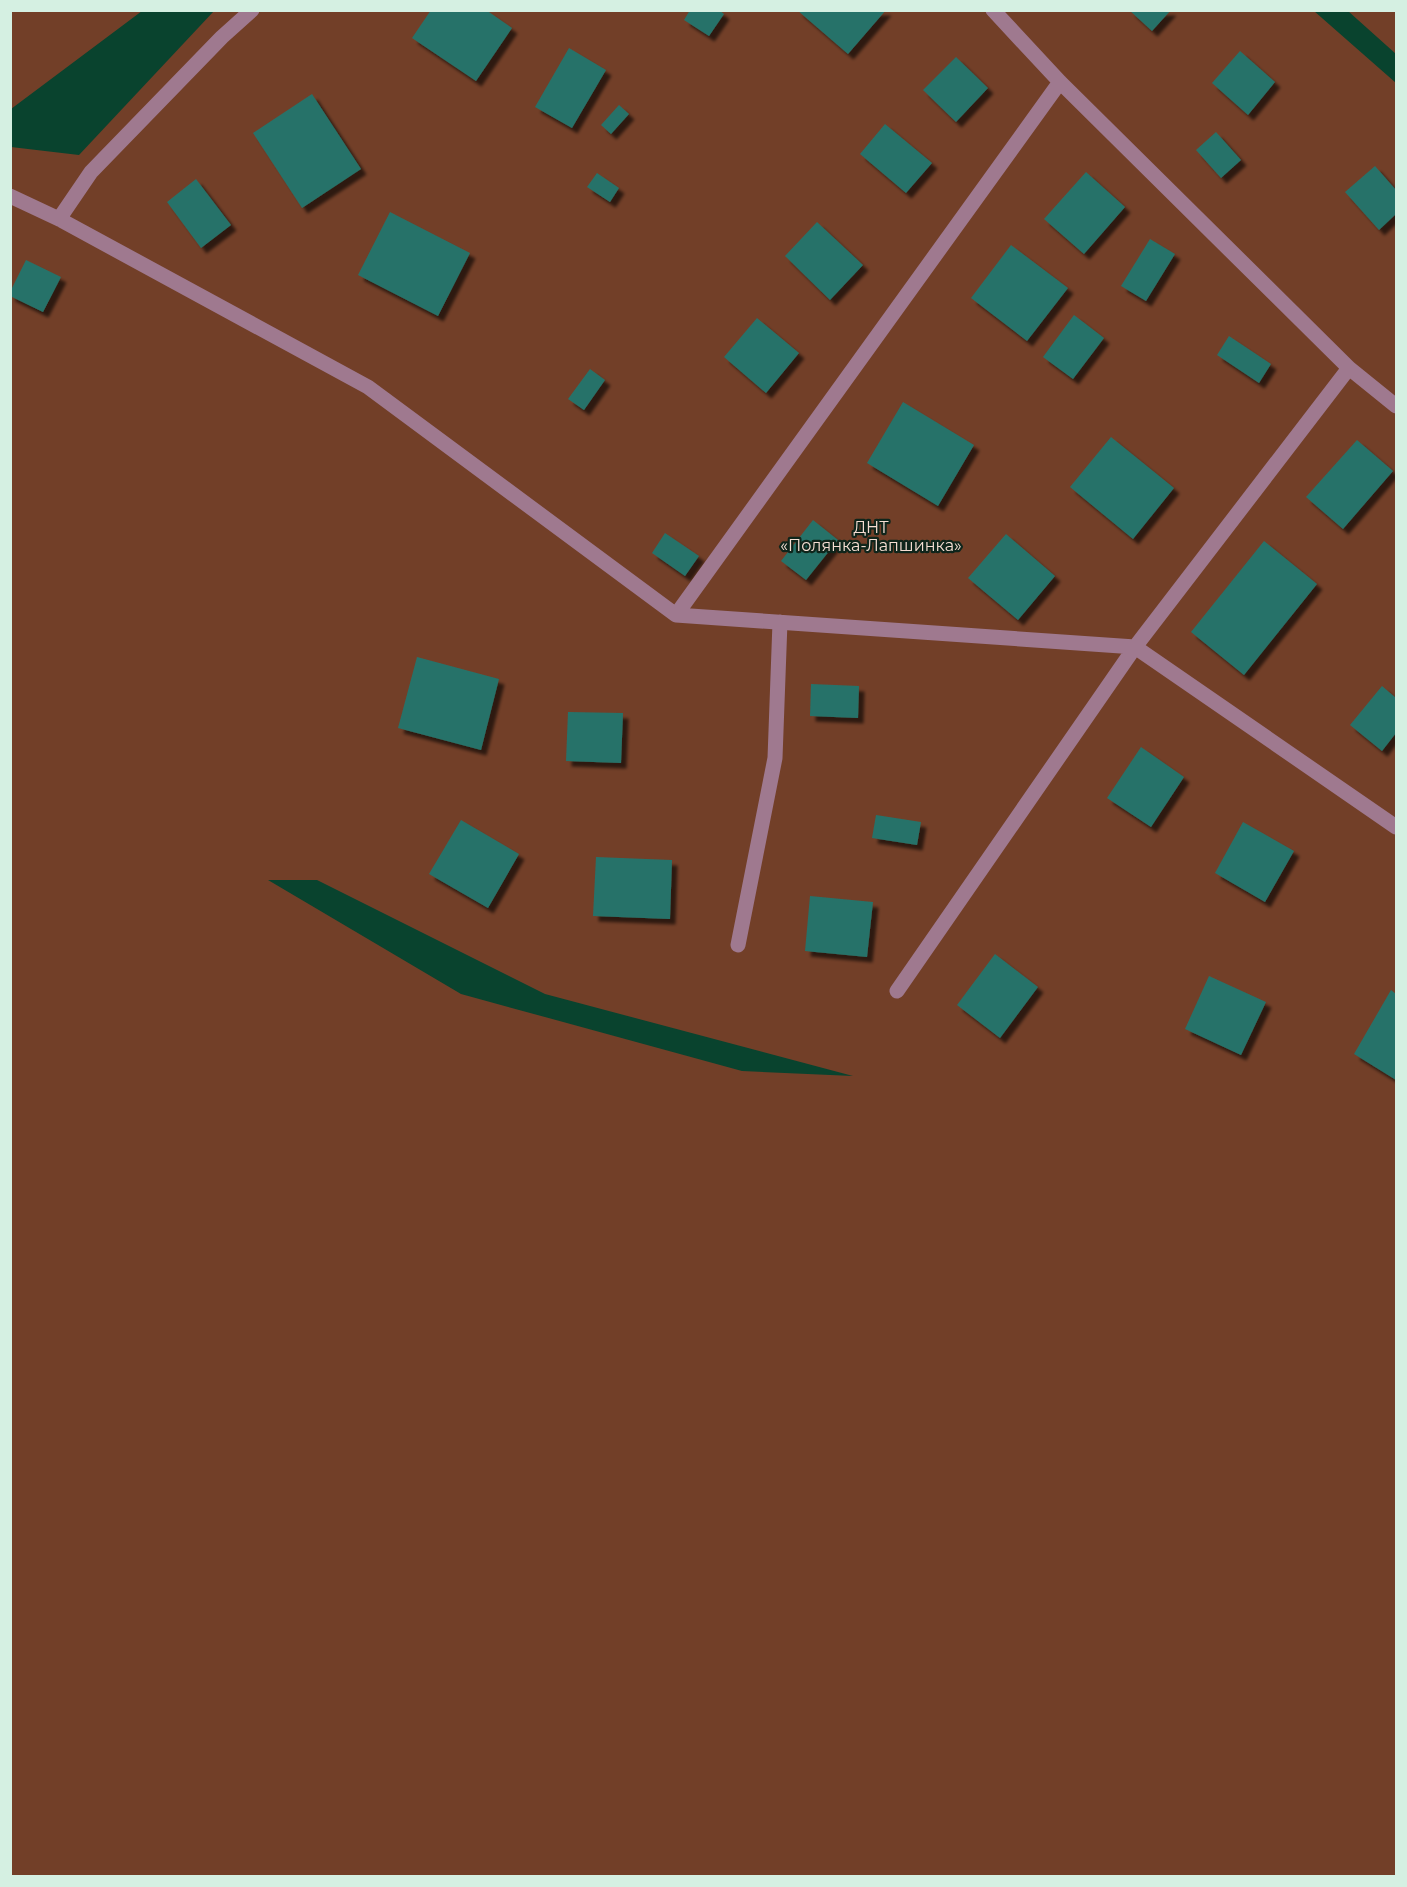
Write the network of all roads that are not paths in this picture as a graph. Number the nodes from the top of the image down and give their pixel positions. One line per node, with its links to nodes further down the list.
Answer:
1 (252, 10): 5 (street)
2 (993, 10): 3 (street)
3 (1060, 82): 6 (street); 8 (street)
4 (10, 196): 5 (street)
5 (59, 219): 8 (street)
6 (1349, 368): 7 (street); 10 (street)
7 (1396, 406)
8 (676, 615): 9 (street)
9 (780, 622): 10 (street); 12 (street)
10 (1135, 647): 11 (street); 13 (street)
11 (1396, 827)
12 (738, 945)
13 (897, 991)

